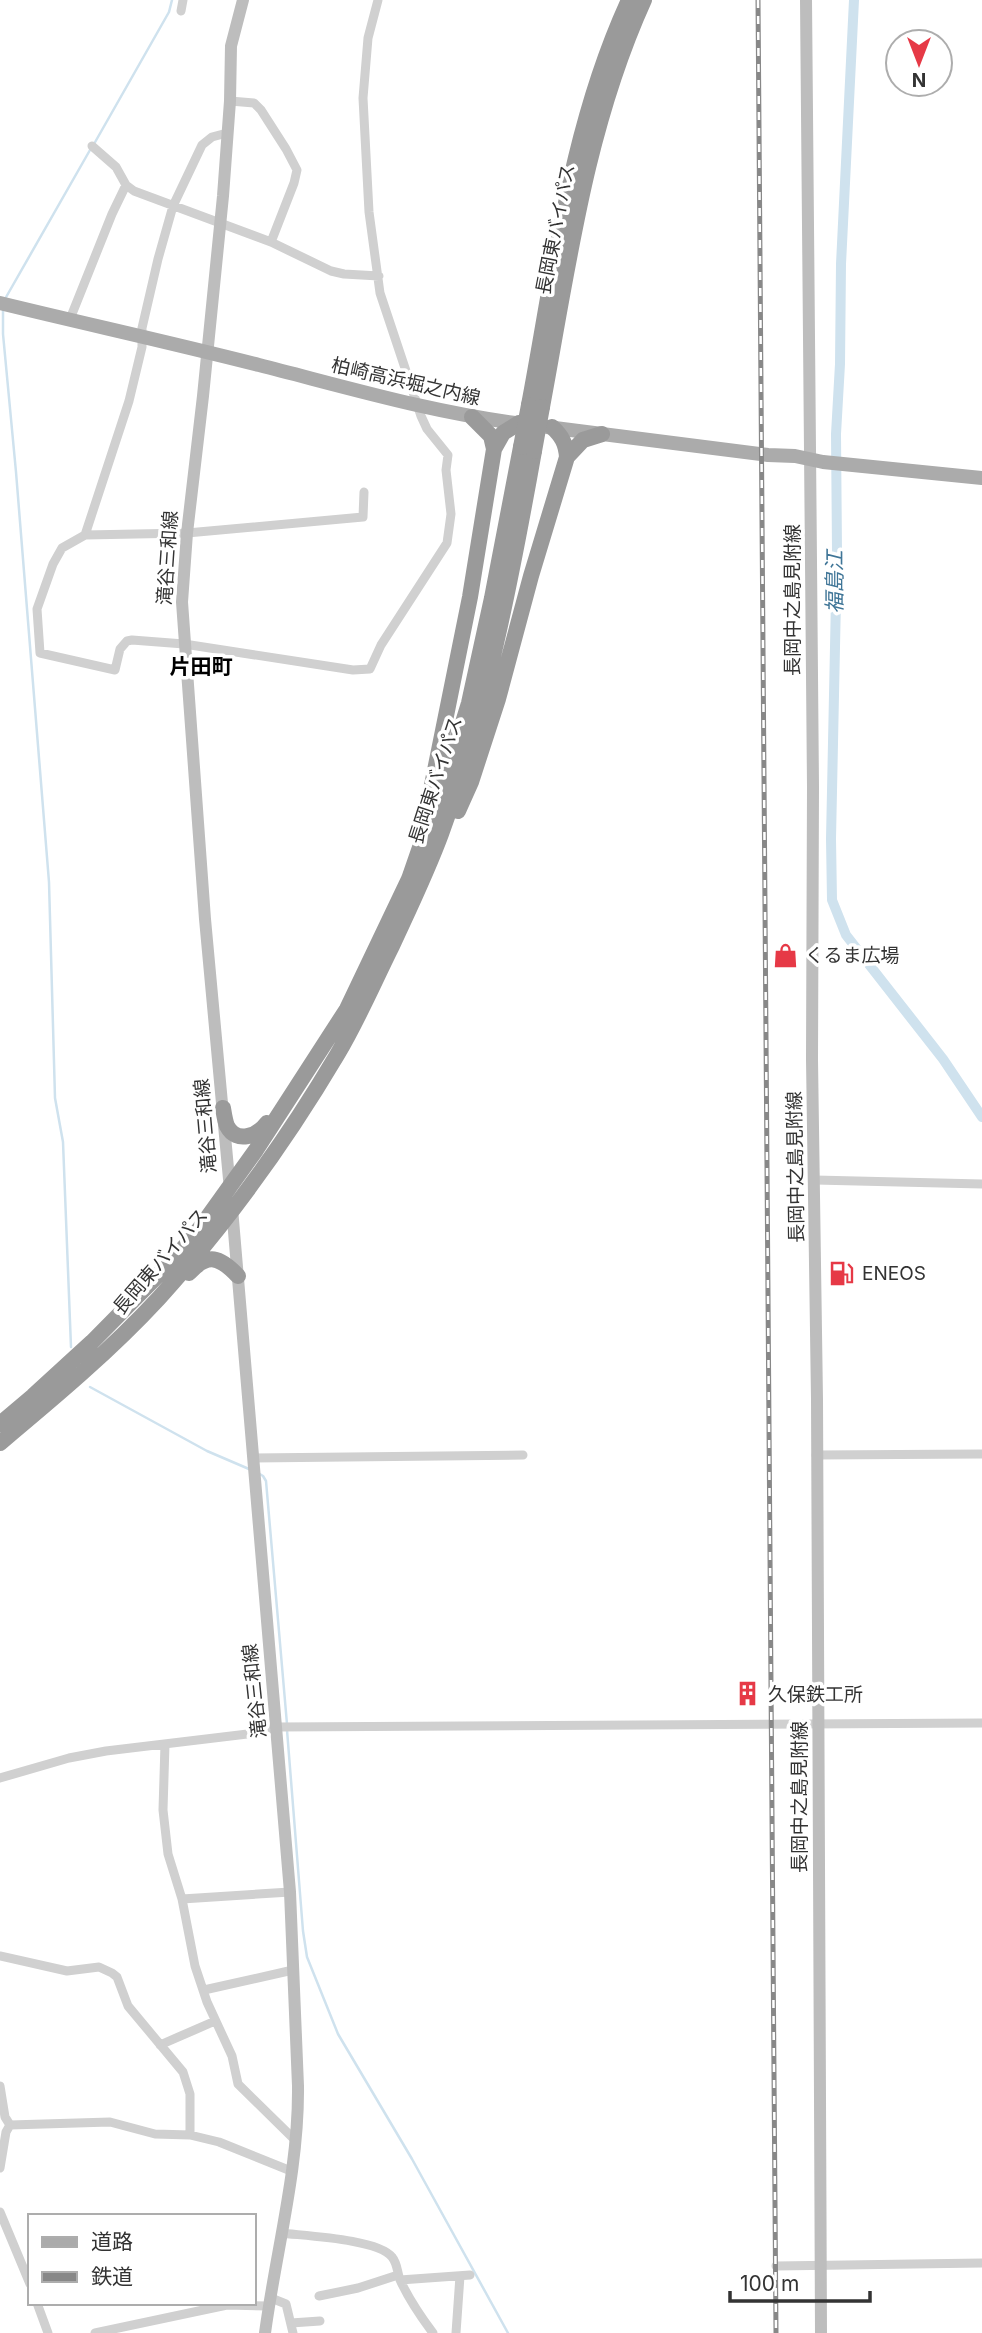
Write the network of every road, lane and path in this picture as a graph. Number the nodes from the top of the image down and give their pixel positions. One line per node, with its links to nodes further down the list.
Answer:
1 (183, 0): 7 (street)
2 (243, 0): 8 (main road, 滝谷三和線)
3 (378, 0): 15 (street)
4 (628, 0): 21 (highway, 長岡東バイパス)
5 (644, 0): 21 (highway, 長岡東バイパス)
6 (806, 0): 28 (main road, 長岡中之島見附線)
7 (181, 11)
8 (230, 101): 9 (main road, 滝谷三和線); 14 (street)
9 (227, 133): 12 (street); 13 (main road, 滝谷三和線)
10 (92, 146): 11 (street)
11 (126, 185): 12 (street); 17 (street)
12 (173, 206): 13 (street); 18 (street)
13 (220, 224): 14 (street); 19 (main road, 滝谷三和線)
14 (271, 242): 15 (street)
15 (379, 276): 20 (street)
16 (0, 303): 17 (main road, 柏崎高浜堀之内線)
17 (70, 319): 18 (main road, 柏崎高浜堀之内線)
18 (142, 337): 19 (main road, 柏崎高浜堀之内線); 32 (street)
19 (207, 352): 20 (main road, 柏崎高浜堀之内線); 31 (main road, 滝谷三和線)
20 (417, 405): 22 (main road, 柏崎高浜堀之内線); 33 (street)
21 (536, 406): 34 (highway, 長岡東バイパス, bridge)
22 (472, 417): 23 (main road, 柏崎高浜堀之内線); 26 (highway)
23 (519, 424): 24 (main road, 柏崎高浜堀之内線); 26 (highway)
24 (552, 427): 25 (main road, 柏崎高浜堀之内線); 27 (highway)
25 (602, 434): 27 (highway); 28 (main road, 柏崎高浜堀之内線)
26 (494, 449): 34 (highway)
27 (567, 457): 34 (highway)
28 (816, 460): 29 (main road, 柏崎高浜堀之内線); 37 (main road, 長岡中之島見附線)
29 (982, 478)
30 (364, 492): 31 (street)
31 (187, 533): 32 (street); 33 (main road, 滝谷三和線)
32 (85, 535): 33 (street)
33 (184, 644): 36 (main road, 滝谷三和線)
34 (453, 777): 35 (highway, 長岡東バイパス); 40 (highway, 長岡東バイパス)
35 (400, 898): 36 (highway); 39 (highway, 長岡東バイパス)
36 (223, 1108): 39 (main road, 滝谷三和線)
37 (815, 1180): 38 (street); 47 (main road, 長岡中之島見附線)
38 (982, 1184)
39 (230, 1188): 40 (main road, 滝谷三和線); 42 (highway, 長岡東バイパス)
40 (232, 1211): 41 (main road, 滝谷三和線); 43 (highway, 長岡東バイパス)
41 (238, 1276): 44 (highway); 48 (main road, 滝谷三和線)
42 (0, 1424)
43 (0, 1443)
44 (0, 1448)
45 (982, 1454): 47 (street)
46 (523, 1455): 48 (street)
47 (817, 1455): 50 (main road, 長岡中之島見附線)
48 (253, 1458): 51 (main road, 滝谷三和線)
49 (982, 1723): 50 (street)
50 (818, 1724): 51 (street); 71 (main road, 長岡中之島見附線)
51 (277, 1727): 52 (street); 54 (main road, 滝谷三和線)
52 (165, 1744): 53 (street); 55 (street)
53 (0, 1778)
54 (290, 1892): 55 (street); 57 (main road, 滝谷三和線)
55 (182, 1899): 58 (street)
56 (0, 1956): 60 (street)
57 (292, 1970): 58 (street); 64 (main road, 滝谷三和線)
58 (204, 1990): 59 (street)
59 (215, 2021): 60 (street); 64 (street)
60 (160, 2045): 63 (street)
61 (0, 2086): 62 (street)
62 (10, 2124): 63 (street); 65 (street)
63 (190, 2136): 66 (street)
64 (295, 2140): 66 (main road, 滝谷三和線)
65 (0, 2168)
66 (291, 2171): 68 (main road, 滝谷三和線)
67 (0, 2212): 73 (street)
68 (281, 2233): 72 (street); 75 (main road, 滝谷三和線)
69 (982, 2263): 71 (street)
70 (776, 2266): 71 (street)
71 (820, 2266): 86 (main road, 長岡中之島見附線)
72 (399, 2277): 74 (street); 84 (street); 85 (street)
73 (28, 2279)
74 (319, 2296)
75 (270, 2302): 76 (street); 80 (street); 83 (main road, 滝谷三和線)
76 (256, 2303)
77 (38, 2305): 81 (street)
78 (227, 2305): 82 (street)
79 (320, 2321): 80 (street)
80 (292, 2328)
81 (48, 2333)
82 (94, 2333)
83 (265, 2333)
84 (433, 2333)
85 (456, 2333)
86 (821, 2333)

